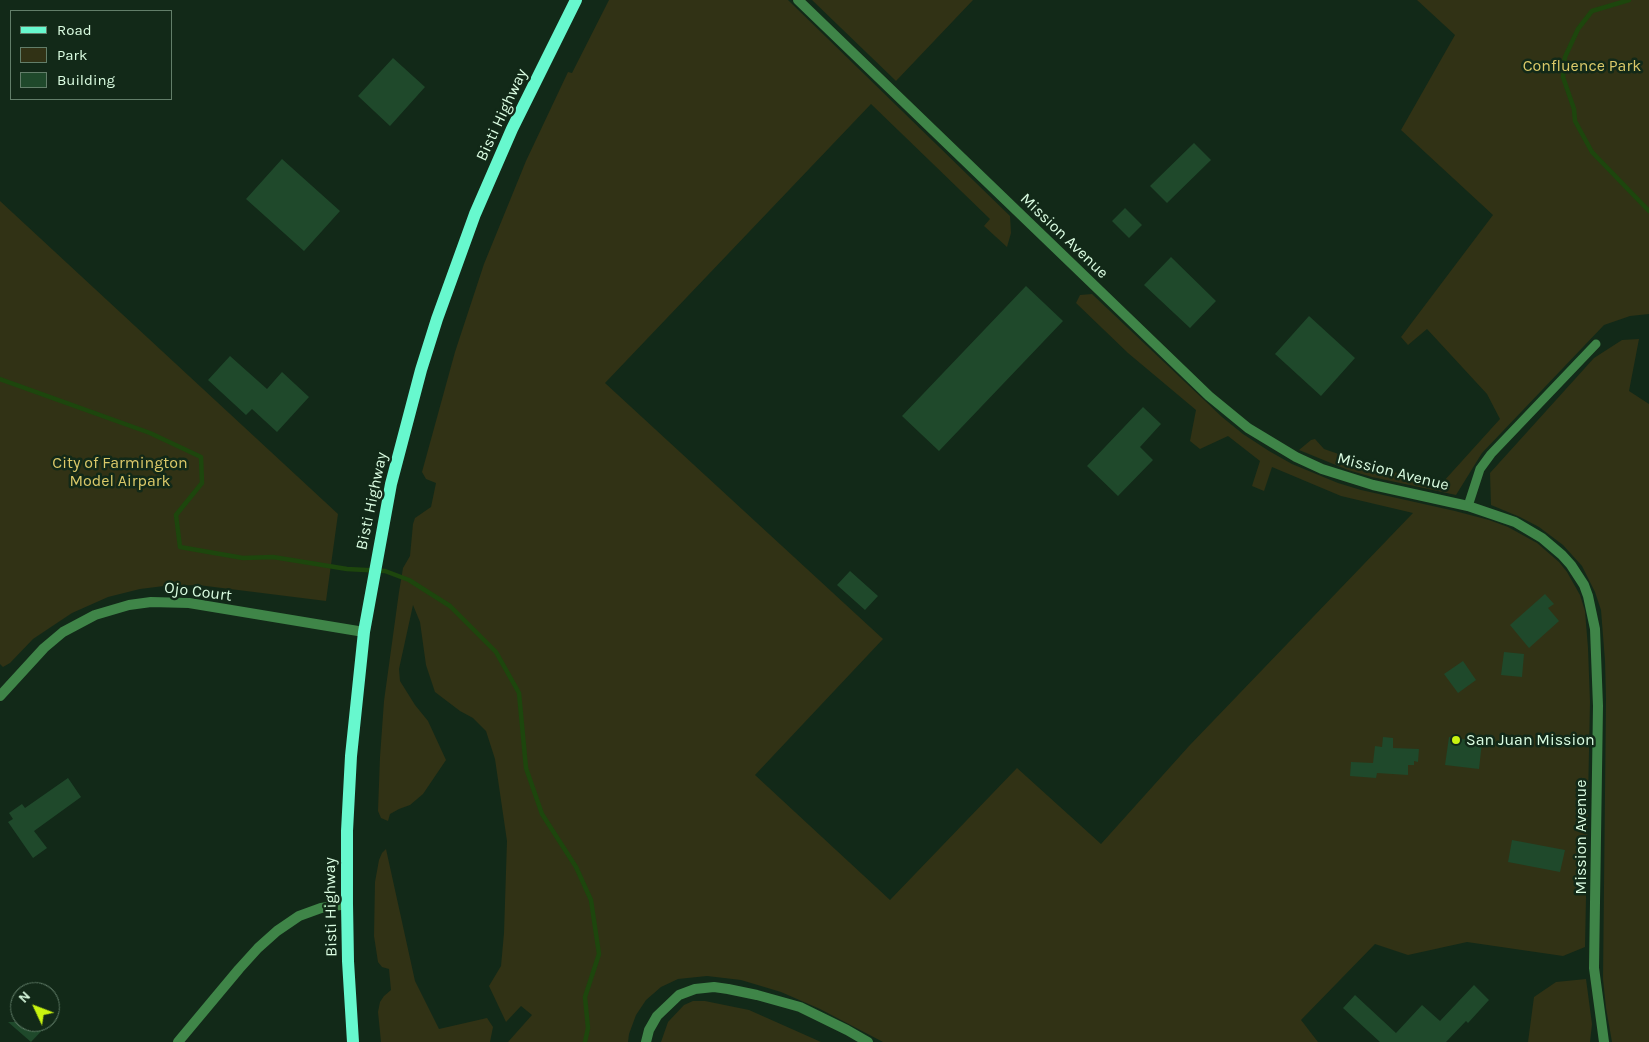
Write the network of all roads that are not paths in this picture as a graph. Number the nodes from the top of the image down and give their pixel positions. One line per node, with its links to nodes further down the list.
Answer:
1 (576, 0): 5 (main road, Bisti Highway)
2 (798, 0): 4 (street, Mission Avenue)
3 (1596, 344): 4 (lane)
4 (1468, 506): 8 (street, Mission Avenue)
5 (364, 632): 6 (street, Ojo Court); 7 (main road, Bisti Highway)
6 (0, 696)
7 (347, 904): 9 (street); 10 (main road, Bisti Highway)
8 (1603, 1041)
9 (178, 1042)
10 (353, 1042)
11 (646, 1042): 12 (street)
12 (868, 1042)

